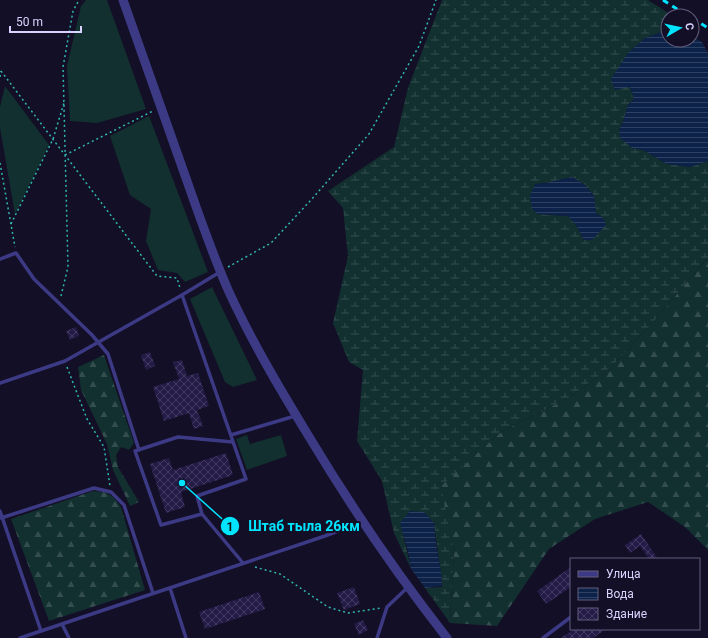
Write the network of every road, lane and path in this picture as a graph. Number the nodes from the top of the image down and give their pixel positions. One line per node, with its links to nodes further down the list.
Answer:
1 (78, 0): 5 (path)
2 (122, 0): 6 (street)
3 (436, 0): 13 (path)
4 (0, 77): 7 (path)
5 (64, 102): 7 (path); 8 (path)
6 (160, 107): 8 (path); 13 (street)
7 (53, 139): 8 (path); 10 (path)
8 (65, 155): 14 (path); 15 (path)
9 (0, 163): 10 (path)
10 (11, 224): 11 (path)
11 (16, 253): 12 (lane); 15 (lane)
12 (0, 259)
13 (221, 272): 14 (lane); 19 (street)
14 (182, 295): 16 (lane); 20 (lane)
15 (60, 304): 16 (lane)
16 (98, 342): 17 (lane); 22 (lane)
17 (65, 361): 18 (lane); 23 (path)
18 (0, 383)
19 (296, 415): 20 (lane); 27 (street)
20 (231, 435): 21 (lane)
21 (233, 442): 22 (lane); 25 (lane)
22 (139, 450): 25 (lane)
23 (111, 492): 26 (lane); 31 (lane)
24 (0, 511): 26 (lane)
25 (202, 514): 28 (lane)
26 (1, 518): 35 (lane)
27 (362, 521): 28 (lane); 29 (street)
28 (243, 563): 30 (lane); 32 (path)
29 (408, 587): 32 (lane); 40 (street)
30 (170, 588): 31 (lane); 38 (lane)
31 (153, 593): 34 (lane)
32 (386, 607): 39 (lane)
33 (570, 619): 41 (lane)
34 (62, 624): 35 (lane); 37 (lane)
35 (41, 631): 36 (lane)
36 (20, 638)
37 (69, 638)
38 (186, 638)
39 (377, 638)
40 (447, 638)
41 (543, 638)

